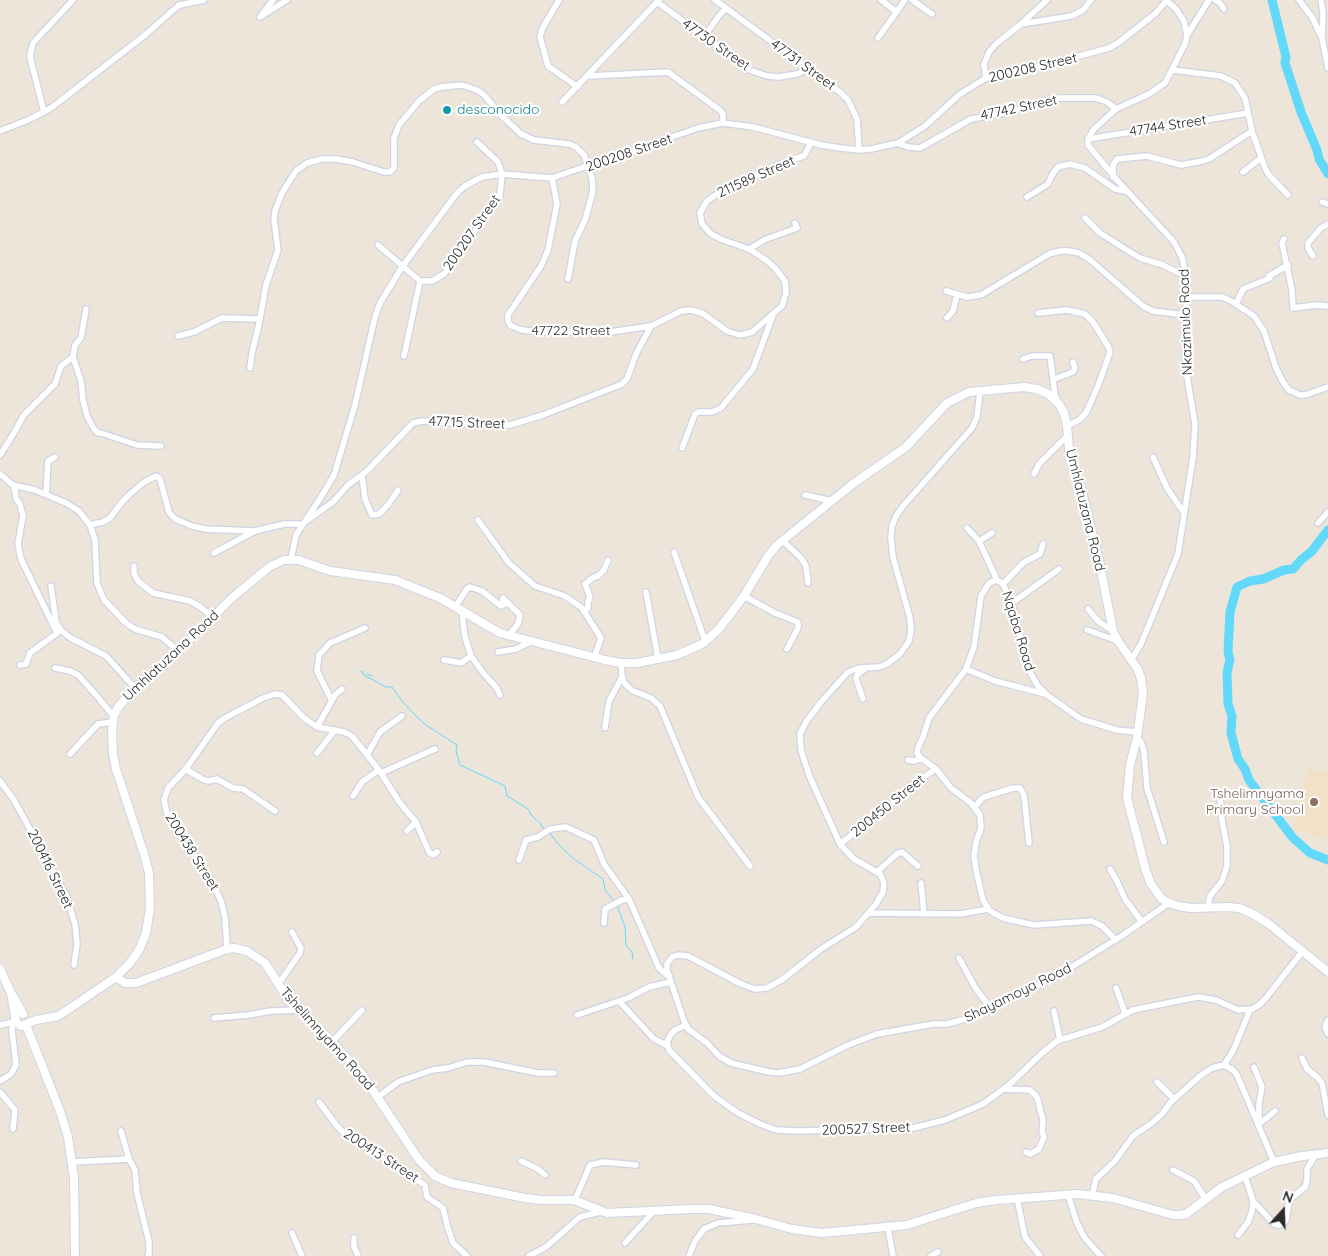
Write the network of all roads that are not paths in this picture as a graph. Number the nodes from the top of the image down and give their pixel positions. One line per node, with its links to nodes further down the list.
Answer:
1 (73, 0): 35 (street)
2 (204, 0): 35 (street)
3 (272, 0): 4 (street)
4 (287, 0)
5 (559, 0): 32 (street)
6 (715, 0): 18 (street, 47731 Street)
7 (880, 0): 20 (street)
8 (905, 0): 20 (street)
9 (912, 0): 21 (street)
10 (1047, 0): 22 (street)
11 (1090, 0): 22 (street)
12 (1167, 0): 23 (street); 31 (street, 200208 Street)
13 (1209, 0): 23 (street)
14 (1215, 0): 19 (street)
15 (1299, 0): 26 (street)
16 (1321, 0): 26 (street)
17 (658, 1): 24 (street, 47730 Street); 30 (street)
18 (726, 8): 24 (street); 27 (street, 47731 Street)
19 (1224, 9)
20 (896, 12): 25 (street)
21 (932, 14)
22 (1021, 24): 31 (street)
23 (1187, 35): 29 (street)
24 (704, 37): 27 (street, 47730 Street)
25 (878, 38)
26 (1322, 38): 28 (street)
27 (808, 68): 44 (street, 47731 Street)
28 (1328, 68)
29 (1173, 70): 34 (street); 36 (street)
30 (588, 76): 32 (street); 37 (street)
31 (986, 78): 43 (street, 200208 Street)
32 (578, 87): 33 (street)
33 (562, 102)
34 (1116, 109): 40 (street); 43 (street, 47742 Street)
35 (44, 112): 38 (street)
36 (1248, 113): 39 (street); 40 (street, 47744 Street)
37 (723, 123): 42 (street, 200208 Street); 46 (street, 200208 Street)
38 (0, 131)
39 (1252, 131): 45 (street); 49 (street)
40 (1088, 139): 49 (street, Nkazimulo Road)
41 (477, 142): 48 (street)
42 (811, 143): 44 (street, 200208 Street); 59 (street, 211589 Street)
43 (898, 143): 44 (street, 200208 Street)
44 (859, 150)
45 (1262, 158): 47 (street); 52 (street)
46 (590, 167): 50 (street, 200208 Street); 64 (street); 76 (street)
47 (1243, 172)
48 (502, 174): 50 (street, 200208 Street); 62 (street, 200208 Street); 65 (street, 200207 Street)
49 (1114, 177): 51 (street, Nkazimulo Road)
50 (552, 178): 77 (street, 47722 Street)
51 (1127, 192): 53 (street); 63 (street, Nkazimulo Road)
52 (1288, 195)
53 (1026, 197)
54 (1086, 218): 63 (street)
55 (795, 223): 59 (street)
56 (1328, 224): 60 (street)
57 (1284, 239): 61 (street)
58 (378, 245): 62 (street)
59 (749, 250): 72 (street, 211589 Street)
60 (1313, 256)
61 (1288, 265): 69 (street); 70 (street)
62 (402, 267): 65 (street); 102 (street, 200208 Street)
63 (1187, 277): 68 (street, Nkazimulo Road)
64 (568, 279)
65 (420, 281): 79 (street)
66 (946, 291): 67 (street)
67 (957, 294): 74 (street); 75 (street)
68 (1187, 297): 69 (street); 74 (street, Nkazimulo Road)
69 (1236, 304): 85 (street)
70 (1328, 306)
71 (86, 309): 80 (street)
72 (774, 313): 77 (street, 47722 Street); 91 (street, 211589 Street)
73 (1038, 313): 88 (street)
74 (1186, 315): 106 (street, Nkazimulo Road)
75 (947, 318)
76 (260, 319): 78 (street); 83 (street)
77 (651, 326): 97 (street, 47715 Street)
78 (178, 336)
79 (404, 356)
80 (73, 357): 90 (street); 92 (street)
81 (1023, 359): 84 (street)
82 (1073, 362): 84 (street)
83 (250, 368)
84 (1054, 379): 87 (street)
85 (1328, 387)
86 (980, 391): 87 (street); 103 (street); 154 (street)
87 (1060, 406): 88 (street, Umhlatuzana Road)
88 (1067, 426): 89 (street, Umhlatuzana Road)
89 (1068, 434): 96 (street); 137 (street, Umhlatuzana Road)
90 (161, 446)
91 (682, 448)
92 (0, 455)
93 (55, 457): 100 (street)
94 (1153, 457): 106 (street)
95 (0, 474): 98 (street)
96 (1034, 474)
97 (362, 475): 99 (street); 104 (street, 47715 Street)
98 (13, 485): 100 (street); 138 (street)
99 (398, 490)
100 (46, 494): 110 (street)
101 (805, 494): 103 (street)
102 (321, 497): 104 (street); 109 (street, 200208 Street)
103 (832, 501): 114 (street)
104 (332, 502): 109 (street, 47715 Street)
105 (1328, 512): 108 (street)
106 (1184, 513): 150 (street, Nkazimulo Road)
107 (478, 520): 133 (street)
108 (1318, 523)
109 (302, 524): 112 (street); 119 (street, 200208 Street)
110 (90, 525): 112 (street); 144 (street)
111 (967, 528): 115 (street)
112 (255, 531): 118 (street)
113 (992, 533): 115 (street)
114 (784, 540): 124 (street); 128 (street)
115 (979, 542): 123 (street)
116 (1043, 544): 125 (street)
117 (674, 552): 140 (street)
118 (214, 553)
119 (291, 559): 130 (street); 134 (street, Umhlatuzana Road)
120 (608, 560): 133 (street)
121 (134, 566): 134 (street)
122 (1059, 569): 129 (street)
123 (997, 580): 125 (street, Nqaba Road); 155 (street, Nqaba Road)
124 (808, 583)
125 (1003, 584): 129 (street, Nqaba Road)
126 (51, 586): 138 (street)
127 (646, 592): 148 (street)
128 (744, 596): 140 (street); 143 (street)
129 (1012, 603): 159 (street, Nqaba Road)
130 (454, 607): 132 (street); 139 (street)
131 (1088, 609): 137 (street)
132 (462, 612): 139 (street); 146 (street)
133 (584, 612): 147 (street)
134 (213, 617): 144 (street, Umhlatuzana Road)
135 (365, 628): 162 (street)
136 (1087, 630): 142 (street)
137 (1113, 631): 142 (street, Umhlatuzana Road)
138 (59, 632): 152 (street); 157 (street)
139 (508, 636): 141 (street)
140 (705, 641): 148 (street)
141 (530, 642): 145 (street); 147 (street)
142 (1118, 642): 150 (street, Umhlatuzana Road)
143 (787, 649)
144 (178, 651): 157 (street, Umhlatuzana Road)
145 (498, 652)
146 (471, 656): 149 (street); 160 (street)
147 (594, 658): 151 (street)
148 (658, 659): 151 (street)
149 (444, 660)
150 (1131, 660): 168 (street, Umhlatuzana Road)
151 (621, 663): 156 (street)
152 (20, 665)
153 (55, 668): 164 (street)
154 (866, 668): 161 (street); 187 (street)
155 (966, 669): 159 (street); 173 (street, Nqaba Road)
156 (622, 677): 166 (street); 190 (street)
157 (135, 688): 164 (street, Umhlatuzana Road)
158 (342, 689): 162 (street)
159 (1047, 695): 168 (street, Nqaba Road)
160 (500, 696)
161 (863, 699)
162 (332, 701): 165 (street)
163 (402, 716): 172 (street)
164 (113, 720): 171 (street); 211 (street)
165 (317, 727): 167 (street); 175 (street, 200438 Street)
166 (605, 728)
167 (335, 730): 170 (street); 172 (street)
168 (1137, 735): 185 (street); 196 (street, Umhlatuzana Road)
169 (435, 749): 177 (street)
170 (317, 753)
171 (70, 754)
172 (367, 755): 177 (street)
173 (921, 758): 174 (street); 176 (street)
174 (908, 760)
175 (185, 769): 182 (street); 205 (street, 200438 Street)
176 (936, 769): 181 (street); 187 (street, 200450 Street)
177 (380, 771): 179 (street); 183 (street)
178 (0, 781): 208 (street, 200416 Street)
179 (353, 796)
180 (1220, 798): 197 (street)
181 (975, 807): 186 (street); 198 (street)
182 (275, 811)
183 (416, 822): 184 (street); 188 (street)
184 (407, 831)
185 (1164, 842)
186 (1029, 843)
187 (840, 844): 193 (street)
188 (437, 852)
189 (519, 860): 195 (street)
190 (750, 866)
191 (918, 866): 193 (street)
192 (1110, 869): 201 (street)
193 (877, 872): 199 (street)
194 (921, 883): 200 (street)
195 (629, 899): 202 (street); 212 (street)
196 (1169, 903): 197 (street); 201 (street, Shayamoya Road)
197 (1208, 907): 206 (street)
198 (988, 909): 200 (street); 204 (street)
199 (870, 912): 200 (street); 212 (street)
200 (924, 914)
201 (1142, 922): 204 (street, Shayamoya Road)
202 (604, 923)
203 (292, 932): 213 (street)
204 (1116, 940): 216 (street, Shayamoya Road)
205 (227, 949): 211 (street); 213 (street, Tshelimnyama Road)
206 (1302, 952): 210 (street); 219 (street)
207 (959, 958): 216 (street)
208 (74, 966)
209 (0, 969): 225 (street)
210 (1328, 972)
211 (116, 977): 225 (street)
212 (670, 980): 215 (street); 226 (street, Shayamoya Road)
213 (277, 983): 217 (street, Tshelimnyama Road)
214 (1116, 988): 221 (street)
215 (619, 1001): 222 (street); 231 (street, 200527 Street)
216 (990, 1007): 226 (street, Shayamoya Road)
217 (298, 1010): 223 (street); 230 (street, Tshelimnyama Road)
218 (362, 1010): 230 (street)
219 (1250, 1010): 221 (street, 200527 Street); 233 (street)
220 (1054, 1011): 229 (street)
221 (1125, 1013): 229 (street, 200527 Street)
222 (577, 1015)
223 (214, 1018)
224 (1328, 1020): 228 (street)
225 (20, 1021): 227 (street); 236 (street); 253 (street)
226 (686, 1025): 231 (street)
227 (0, 1026)
228 (1328, 1034)
229 (1060, 1040): 238 (street, 200527 Street)
230 (332, 1042): 240 (street, Tshelimnyama Road)
231 (668, 1046): 238 (street, 200527 Street)
232 (1302, 1058): 244 (street)
233 (1224, 1065): 241 (street); 245 (street)
234 (1254, 1067): 245 (street)
235 (554, 1073): 240 (street)
236 (0, 1081)
237 (1157, 1082): 241 (street)
238 (1005, 1089): 248 (street)
239 (0, 1092): 246 (street)
240 (378, 1097): 260 (street, Tshelimnyama Road)
241 (1174, 1099): 264 (street)
242 (319, 1102): 262 (street, 200413 Street)
243 (1275, 1111): 245 (street)
244 (1328, 1115)
245 (1259, 1125): 254 (street)
246 (13, 1129)
247 (121, 1131): 251 (street)
248 (1026, 1152)
249 (1316, 1154): 250 (street, Tshelimnyama Road); 254 (street, Tshelimnyama Road); 268 (street)
250 (1328, 1154)
251 (130, 1160): 253 (street); 279 (street)
252 (521, 1161): 257 (street)
253 (72, 1162): 278 (street)
254 (1274, 1162): 261 (street, Tshelimnyama Road)
255 (636, 1165): 267 (street)
256 (546, 1166): 257 (street)
257 (538, 1169): 259 (street)
258 (1173, 1170): 266 (street)
259 (545, 1175)
260 (434, 1176): 262 (street); 267 (street, Tshelimnyama Road)
261 (1245, 1176): 266 (street, Tshelimnyama Road); 268 (street)
262 (426, 1185): 282 (street)
263 (1068, 1195): 264 (street, Tshelimnyama Road); 265 (street, Tshelimnyama Road); 288 (street)
264 (1092, 1196): 266 (street, Tshelimnyama Road)
265 (1017, 1198): 272 (street, Tshelimnyama Road); 287 (street)
266 (1205, 1198)
267 (575, 1200): 269 (street, Tshelimnyama Road)
268 (1253, 1201): 274 (street)
269 (600, 1212): 270 (street, Tshelimnyama Road); 283 (street)
270 (654, 1212): 271 (street, Tshelimnyama Road); 276 (street)
271 (756, 1219): 272 (street, Tshelimnyama Road); 284 (street)
272 (888, 1228): 285 (street)
273 (292, 1233): 280 (street)
274 (1238, 1235)
275 (354, 1238): 281 (street)
276 (626, 1243)
277 (938, 1252): 286 (street)
278 (74, 1256)
279 (149, 1256)
280 (302, 1256)
281 (358, 1256)
282 (467, 1256)
283 (529, 1256)
284 (690, 1256)
285 (893, 1256)
286 (932, 1256)
287 (1040, 1256)
288 (1101, 1256)

